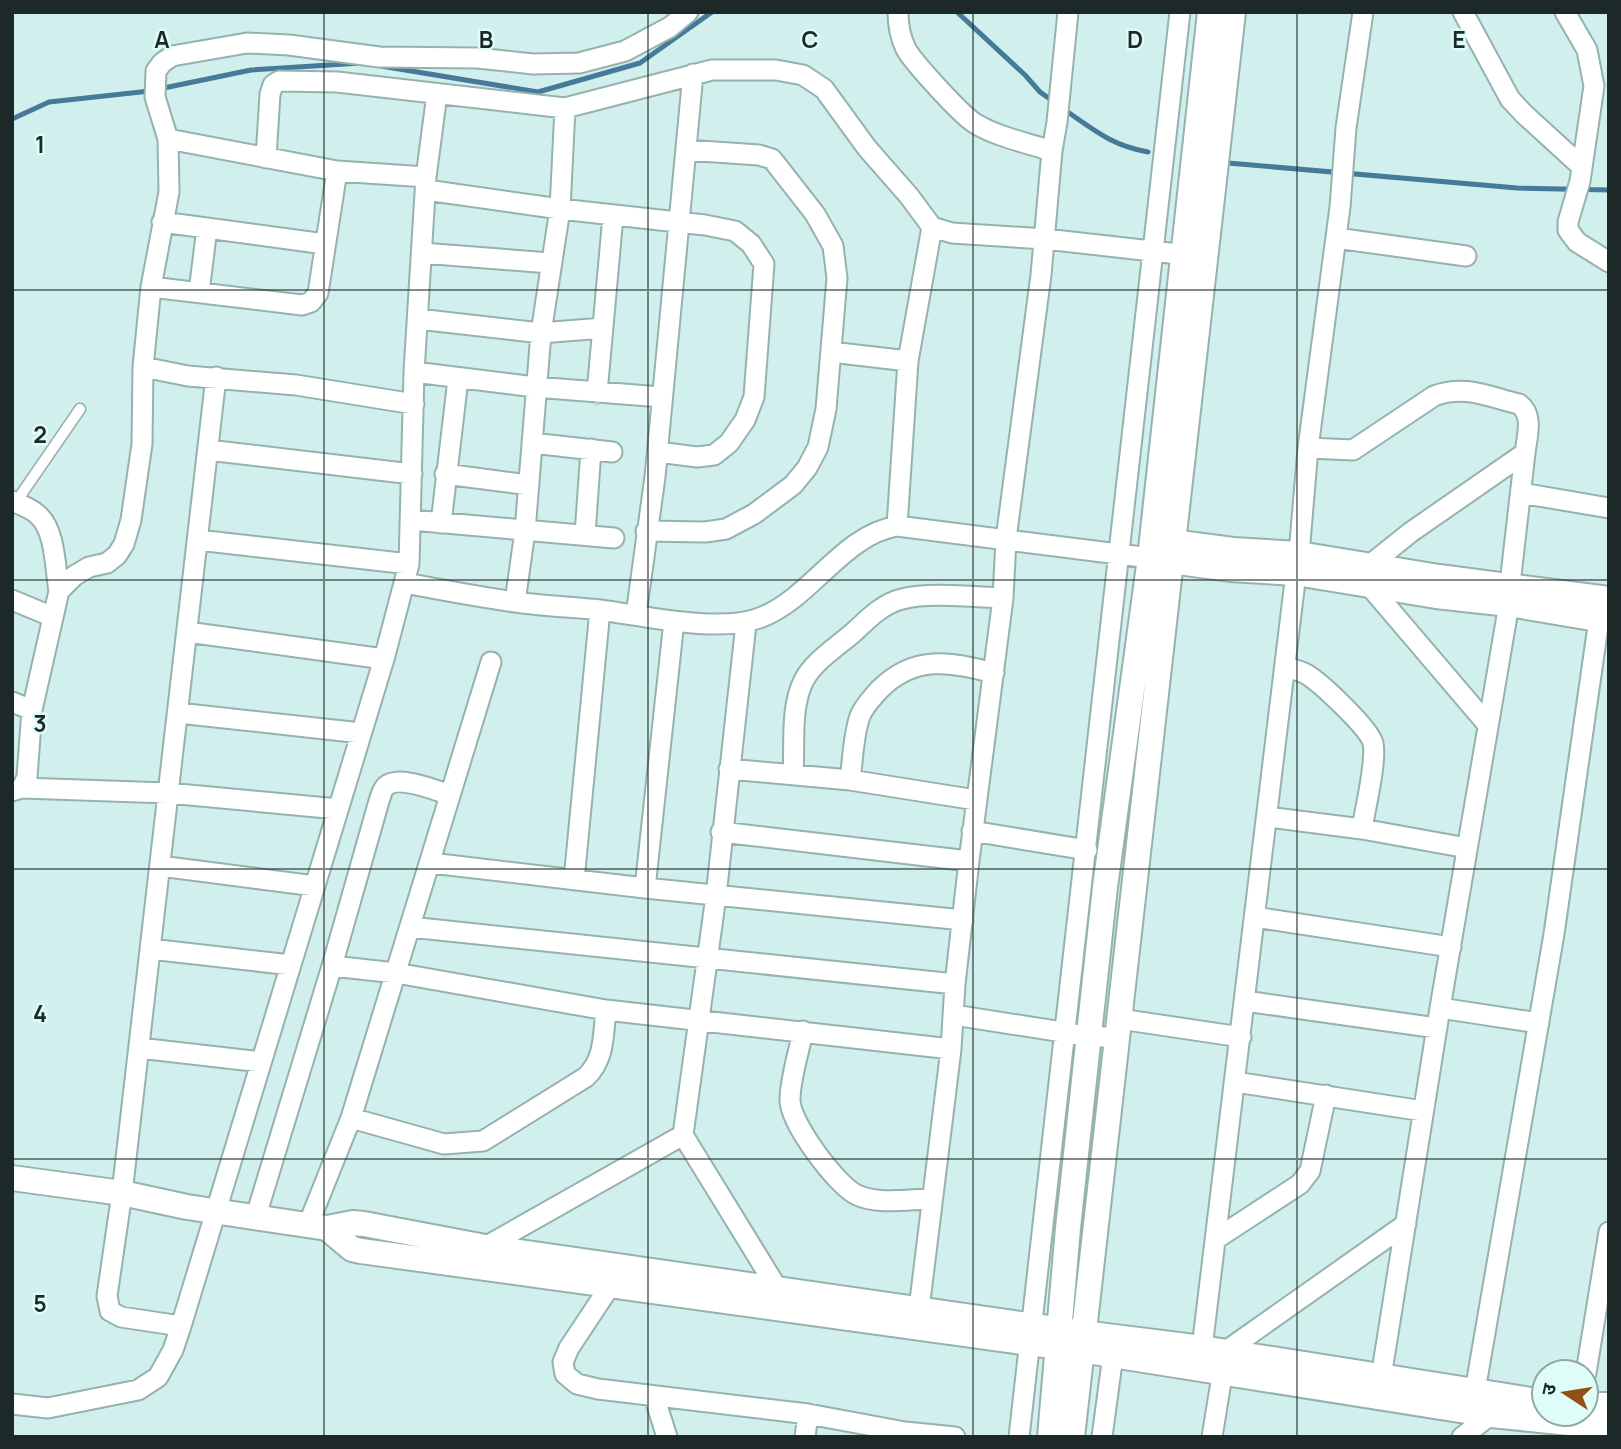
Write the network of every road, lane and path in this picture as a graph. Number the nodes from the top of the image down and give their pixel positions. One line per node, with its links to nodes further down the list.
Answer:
1 (688, 12): 14 (street)
2 (898, 12): 16 (street)
3 (1068, 12): 16 (street)
4 (1181, 12): 30 (street)
5 (1210, 12): 32 (street)
6 (1233, 12): 32 (street)
7 (1363, 12): 27 (street)
8 (1463, 12): 19 (street)
9 (1566, 12): 11 (street)
10 (693, 74): 13 (street); 15 (street); 26 (street)
11 (1601, 82): 19 (street)
12 (437, 94): 13 (street); 17 (street); 20 (street)
13 (565, 108): 21 (street)
14 (168, 139): 17 (street); 24 (street)
15 (686, 150): 23 (street); 41 (street)
16 (1052, 151): 28 (street)
17 (266, 158): 18 (street)
18 (337, 171): 20 (street); 29 (street)
19 (1581, 174): 34 (street)
20 (426, 183): 21 (street); 31 (street)
21 (560, 209): 22 (street); 35 (street)
22 (613, 216): 23 (street); 39 (street)
23 (679, 221): 49 (street); 57 (street)
24 (162, 222): 25 (street); 36 (street)
25 (207, 228): 29 (street); 37 (street)
26 (932, 228): 28 (street); 42 (street)
27 (1336, 238): 33 (street); 53 (street)
28 (1045, 239): 30 (street); 73 (street)
29 (325, 244): 37 (street)
30 (1154, 251): 32 (street); 75 (street)
31 (422, 253): 35 (street); 38 (street)
32 (1194, 256): 74 (street)
33 (1466, 256)
34 (1609, 262)
35 (550, 263): 40 (street)
36 (151, 288): 37 (street); 43 (street)
37 (199, 292)
38 (418, 319): 40 (street); 44 (street)
39 (603, 328): 40 (street); 48 (street)
40 (541, 333): 47 (street)
41 (831, 352): 42 (street); 69 (street)
42 (908, 361): 67 (street)
43 (143, 367): 45 (street); 79 (street)
44 (414, 372): 46 (street); 50 (street)
45 (216, 377): 50 (street); 55 (street)
46 (458, 379): 47 (street); 60 (street)
47 (535, 387): 48 (street); 52 (street)
48 (597, 393): 49 (street)
49 (661, 397): 57 (street)
50 (414, 404): 59 (street)
51 (80, 409): 63 (lane)
52 (532, 443): 54 (street); 61 (street)
53 (1308, 448): 58 (street); 76 (street)
54 (590, 449): 56 (street); 70 (street)
55 (208, 450): 59 (street); 72 (street)
56 (612, 452)
57 (658, 452): 69 (street)
58 (1525, 453): 62 (street); 78 (street)
59 (412, 474): 65 (street)
60 (445, 474): 61 (street); 66 (street)
61 (529, 485): 68 (street)
62 (1521, 493): 64 (street); 80 (street)
63 (14, 502): 79 (street)
64 (1608, 503)
65 (411, 520): 66 (street); 77 (street)
66 (441, 523): 68 (street)
67 (897, 526): 73 (street); 89 (street)
68 (525, 531): 70 (street); 83 (street)
69 (646, 531): 86 (street)
70 (585, 535): 71 (street)
71 (614, 538)
72 (198, 540): 77 (street); 90 (street)
73 (1006, 540): 75 (street); 81 (street)
74 (1161, 550): 75 (street); 76 (street); 137 (street); 140 (street)
75 (1120, 555): 113 (street)
76 (1297, 563): 78 (street); 93 (street)
77 (407, 574): 83 (street); 91 (street)
78 (1369, 574): 80 (street); 98 (street)
79 (59, 591): 87 (street)
80 (1509, 594): 85 (street); 98 (street)
81 (1003, 598): 94 (street); 101 (street)
82 (12, 600): 87 (street)
83 (515, 602): 84 (street)
84 (600, 610): 86 (street); 117 (street)
85 (1606, 613): 136 (street)
86 (636, 615): 88 (street)
87 (52, 617): 96 (street)
88 (674, 621): 89 (street); 119 (street)
89 (746, 624): 100 (street)
90 (187, 632): 91 (street); 97 (street)
91 (384, 659): 99 (street)
92 (491, 662): 105 (street)
93 (1286, 666): 108 (street); 109 (street)
94 (994, 673): 102 (street); 106 (street)
95 (12, 702): 96 (street)
96 (32, 710): 103 (street)
97 (178, 713): 99 (street); 104 (street)
98 (1488, 725): 112 (street)
99 (361, 733): 107 (street)
100 (729, 769): 101 (street); 111 (street)
101 (793, 775): 102 (street)
102 (850, 780): 106 (street)
103 (17, 789): 104 (street)
104 (169, 793): 107 (street); 116 (street)
105 (450, 794): 115 (street); 128 (street)
106 (976, 800): 110 (street)
107 (338, 809): 118 (street)
108 (1268, 817): 109 (street); 121 (street)
109 (1363, 829): 112 (street)
110 (972, 831): 113 (street); 114 (street)
111 (721, 832): 114 (street); 120 (street)
112 (1467, 848): 124 (street)
113 (1087, 850): 140 (street)
114 (969, 861): 122 (street)
115 (431, 863): 117 (street); 123 (street)
116 (160, 866): 118 (street); 125 (street)
117 (574, 880): 119 (street)
118 (315, 886): 127 (street)
119 (645, 888): 120 (street)
120 (716, 896): 122 (street); 126 (street)
121 (1255, 917): 124 (street); 131 (street)
122 (963, 920): 130 (street)
123 (410, 927): 126 (street); 129 (street)
124 (1451, 947): 132 (street)
125 (150, 949): 127 (street); 142 (street)
126 (707, 957): 130 (street); 135 (street)
127 (291, 965): 144 (street)
128 (332, 966): 129 (street); 154 (street)
129 (396, 973): 133 (street); 148 (street)
130 (955, 984): 134 (street)
131 (1245, 1000): 138 (street); 141 (street)
132 (1440, 1008): 136 (street); 138 (street)
133 (606, 1010): 135 (street); 148 (street)
134 (954, 1016): 140 (street); 143 (street)
135 (699, 1020): 139 (street); 149 (street)
136 (1539, 1023): 170 (street)
137 (1119, 1028): 140 (street); 141 (street); 165 (street)
138 (1437, 1028): 147 (street)
139 (803, 1031): 143 (street); 152 (street)
140 (1077, 1034): 164 (street); 165 (street)
141 (1241, 1037): 145 (street)
142 (139, 1048): 144 (street); 151 (street)
143 (951, 1049): 152 (street)
144 (261, 1062): 153 (street)
145 (1235, 1082): 146 (street); 158 (street)
146 (1326, 1095): 147 (street); 158 (street)
147 (1423, 1111): 155 (street)
148 (351, 1118): 156 (street)
149 (683, 1135): 159 (street); 161 (street)
150 (12, 1178): 151 (street)
151 (122, 1193): 153 (street); 163 (street)
152 (932, 1199): 162 (street)
153 (216, 1212): 154 (street); 163 (street)
154 (256, 1216): 156 (street)
155 (1406, 1224): 167 (street); 169 (street)
156 (318, 1226): 159 (street); 160 (street)
157 (1609, 1232): 168 (street)
158 (1216, 1239): 167 (street)
159 (485, 1247): 160 (street)
160 (617, 1277): 161 (street); 171 (street)
161 (778, 1298): 162 (street); 164 (street)
162 (919, 1309): 164 (street)
163 (181, 1326): 174 (street)
164 (1032, 1334): 165 (street); 182 (street)
165 (1070, 1339): 166 (street); 167 (street); 183 (street); 184 (street)
166 (1113, 1355): 167 (street); 185 (street)
167 (1217, 1357): 169 (street); 186 (street)
168 (1588, 1358)
169 (1380, 1387): 170 (street); 176 (street)
170 (1475, 1391): 172 (street)
171 (654, 1396): 175 (street); 179 (street)
172 (1514, 1397): 173 (street); 176 (street)
173 (1530, 1400)
174 (12, 1404)
175 (808, 1413): 178 (street); 180 (street)
176 (1491, 1415): 177 (street); 187 (street)
177 (1530, 1415)
178 (904, 1434): 181 (street)
179 (667, 1437)
180 (805, 1437)
181 (955, 1437)
182 (1019, 1437)
183 (1050, 1437)
184 (1072, 1437)
185 (1102, 1437)
186 (1212, 1437)
187 (1462, 1437)

